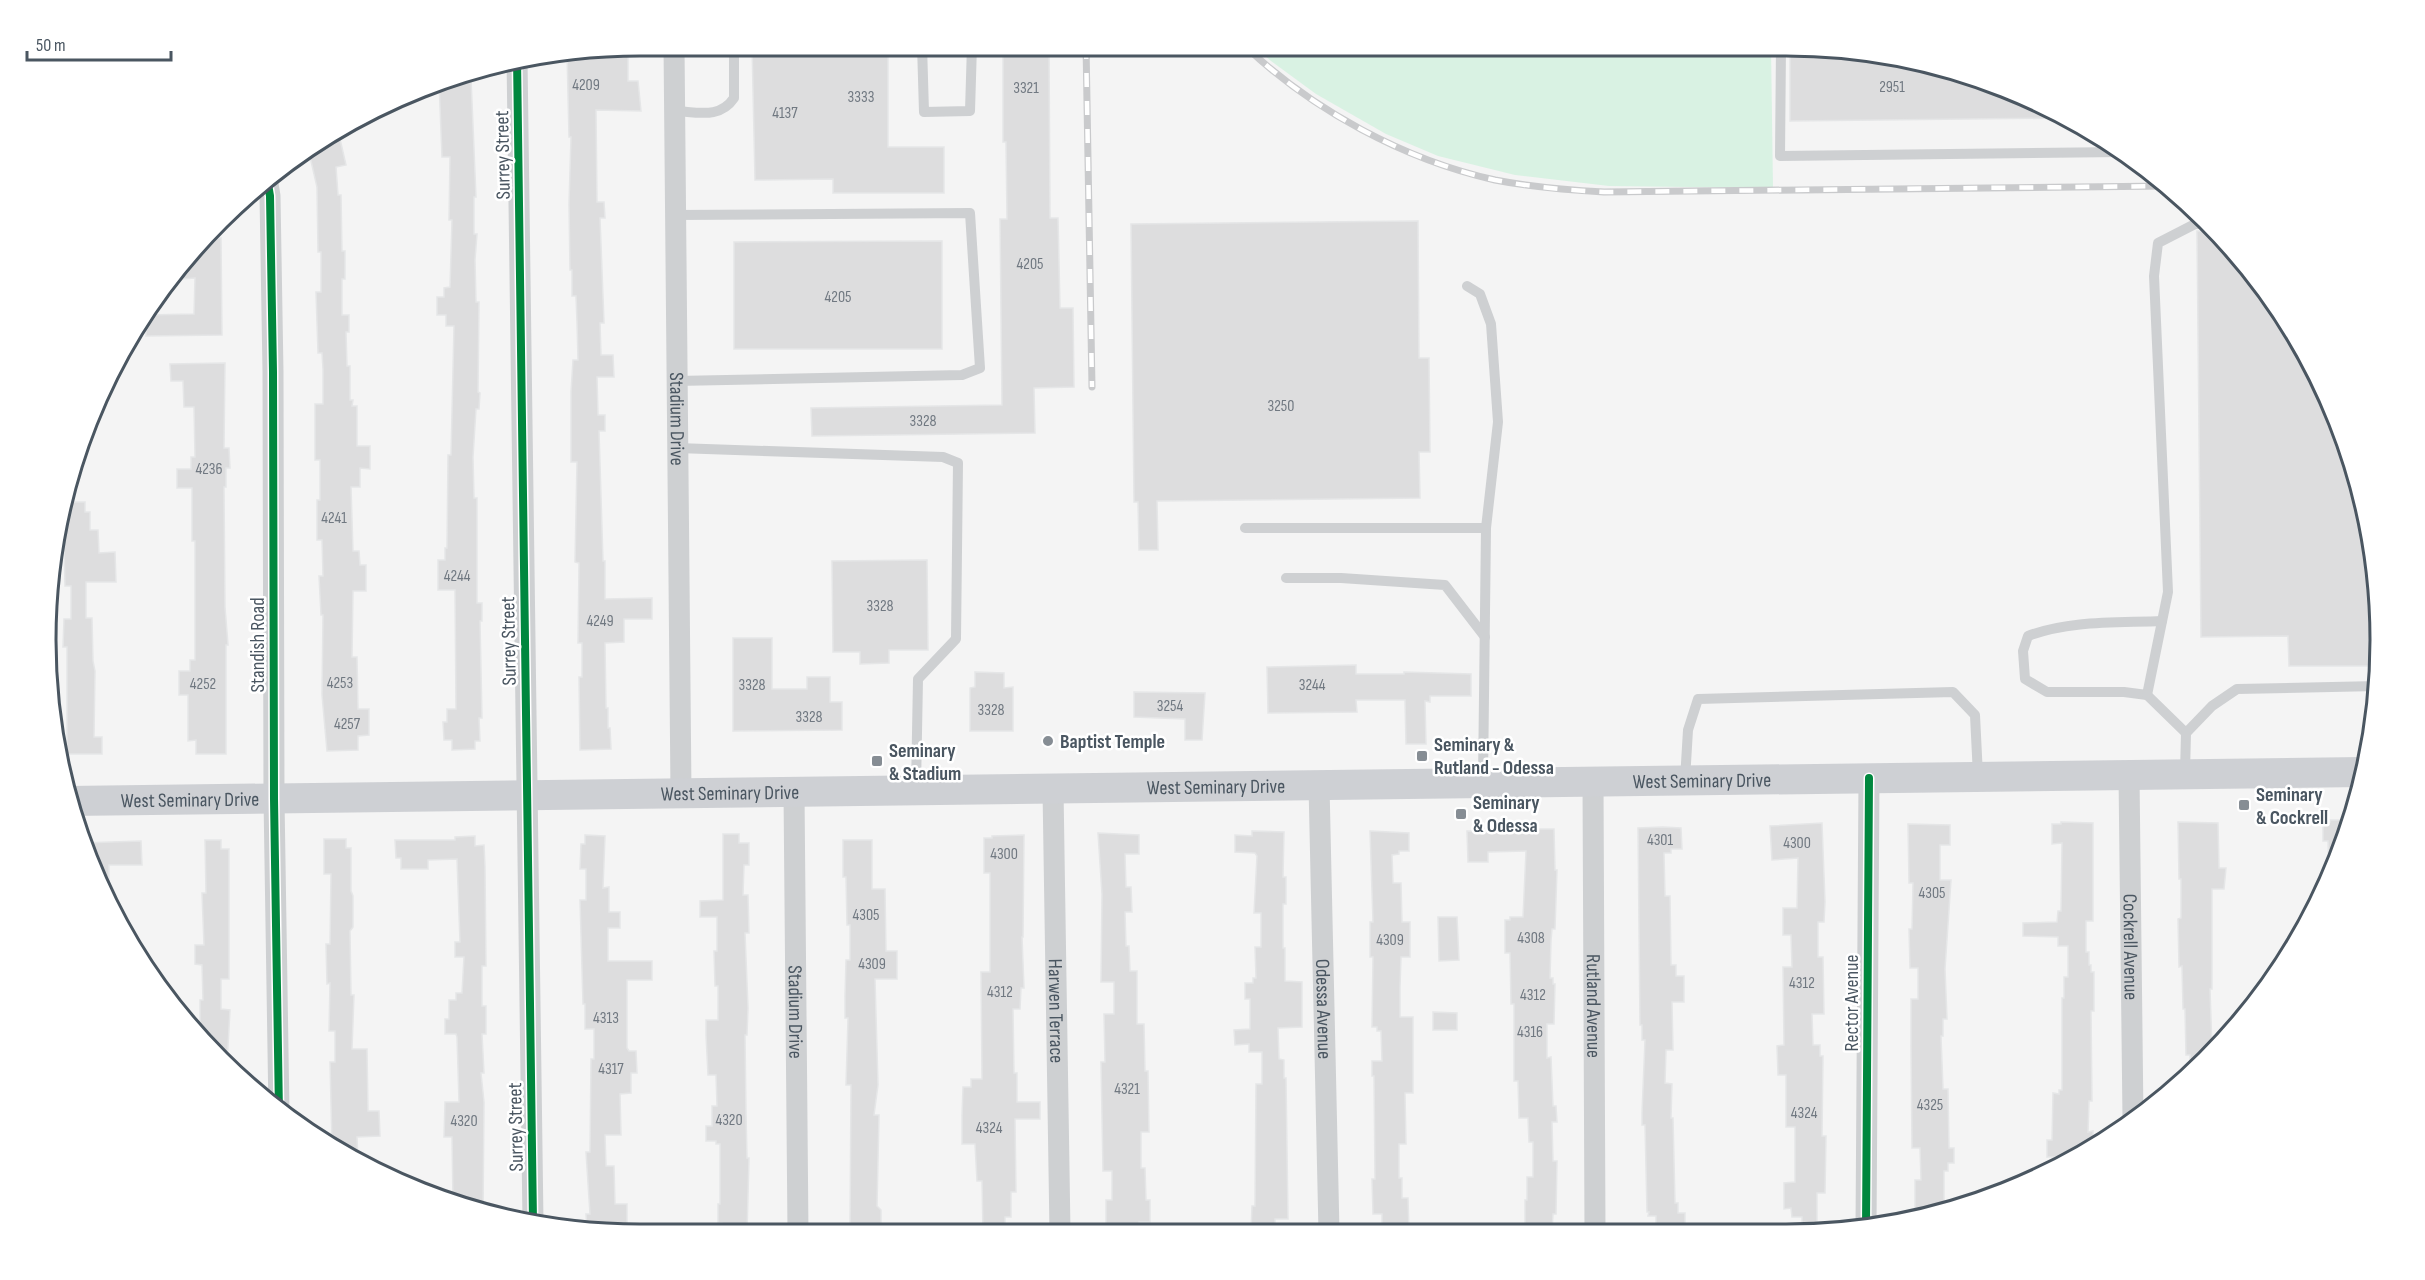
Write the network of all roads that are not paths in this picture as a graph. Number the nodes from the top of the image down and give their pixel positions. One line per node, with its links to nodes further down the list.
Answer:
1 (674, 56): 7 (street, Stadium Drive)
2 (734, 56): 7 (lane)
3 (922, 56): 4 (lane)
4 (972, 56)
5 (1781, 56): 8 (lane)
6 (517, 69): 36 (street, Surrey Street)
7 (675, 111): 10 (street, Stadium Drive)
8 (2107, 152)
9 (269, 189): 37 (street, Standish Road)
10 (674, 215): 13 (street, Stadium Drive); 13 (lane)
11 (2195, 224): 18 (lane)
12 (1467, 286): 16 (lane)
13 (676, 381): 14 (street, Stadium Drive)
14 (677, 448): 33 (lane); 35 (street, Stadium Drive)
15 (1245, 528): 16 (lane)
16 (1486, 528): 19 (lane)
17 (1286, 578): 19 (lane)
18 (2162, 621): 21 (lane); 21 (lane)
19 (1485, 637): 30 (lane)
20 (2367, 686): 22 (lane)
21 (2147, 694): 22 (lane)
22 (2186, 733): 24 (lane)
23 (2354, 772): 24 (main road, West Seminary Drive)
24 (2184, 774): 25 (main road, West Seminary Drive)
25 (2129, 775): 26 (main road, West Seminary Drive); 40 (street, Cockrell Avenue)
26 (1978, 777): 27 (main road, West Seminary Drive); 28 (lane)
27 (1869, 778): 28 (main road, West Seminary Drive); 42 (street, Rector Avenue)
28 (1685, 780): 29 (main road, West Seminary Drive)
29 (1593, 782): 30 (main road, West Seminary Drive); 46 (street, Rutland Avenue)
30 (1483, 783): 31 (main road, West Seminary Drive)
31 (1319, 785): 32 (main road, West Seminary Drive); 45 (street, Odessa Avenue)
32 (1053, 789): 33 (main road, West Seminary Drive); 44 (street, Harwen Terrace)
33 (916, 790): 34 (main road, West Seminary Drive)
34 (794, 792): 35 (main road, West Seminary Drive); 43 (street, Stadium Drive)
35 (681, 793): 36 (main road, West Seminary Drive)
36 (527, 795): 37 (main road, West Seminary Drive); 41 (street, Surrey Street)
37 (274, 799): 38 (main road, West Seminary Drive); 39 (street, Standish Road)
38 (78, 801)
39 (279, 1100)
40 (2133, 1110)
41 (533, 1214)
42 (1866, 1218)
43 (798, 1224)
44 (1060, 1224)
45 (1329, 1224)
46 (1595, 1224)

